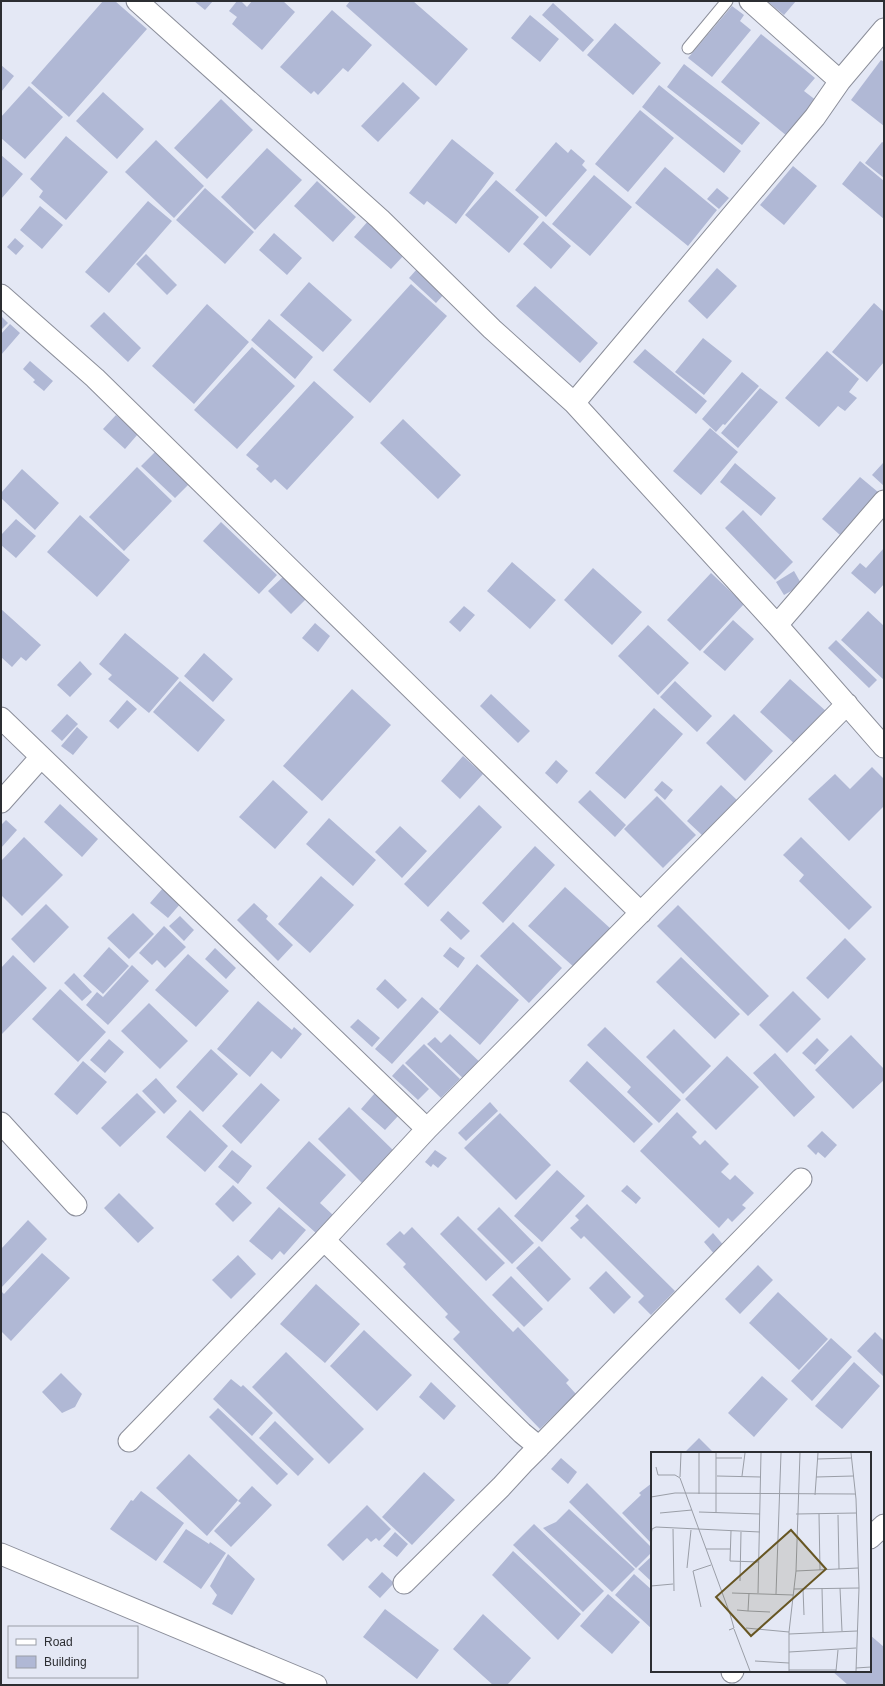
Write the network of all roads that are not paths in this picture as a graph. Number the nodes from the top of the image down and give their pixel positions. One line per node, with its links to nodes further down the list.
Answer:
1 (137, 1): 8 (street)
2 (727, 1): 5 (lane)
3 (750, 1): 6 (street)
4 (884, 29): 6 (street)
5 (688, 48)
6 (840, 81): 8 (street)
7 (1, 295): 16 (street)
8 (574, 403): 10 (street)
9 (882, 507): 10 (street)
10 (777, 624): 11 (street)
11 (847, 704): 13 (street); 16 (street)
12 (1, 718): 14 (street)
13 (884, 747)
14 (41, 757): 15 (street); 18 (street)
15 (1, 802)
16 (641, 913): 18 (street)
17 (1, 1123): 20 (street)
18 (427, 1129): 21 (street)
19 (801, 1179): 23 (street)
20 (76, 1205)
21 (324, 1240): 22 (street); 23 (street)
22 (129, 1441)
23 (539, 1447): 27 (street)
24 (884, 1524): 25 (street)
25 (871, 1537)
26 (1, 1554): 28 (street)
27 (404, 1583)
28 (316, 1685)

